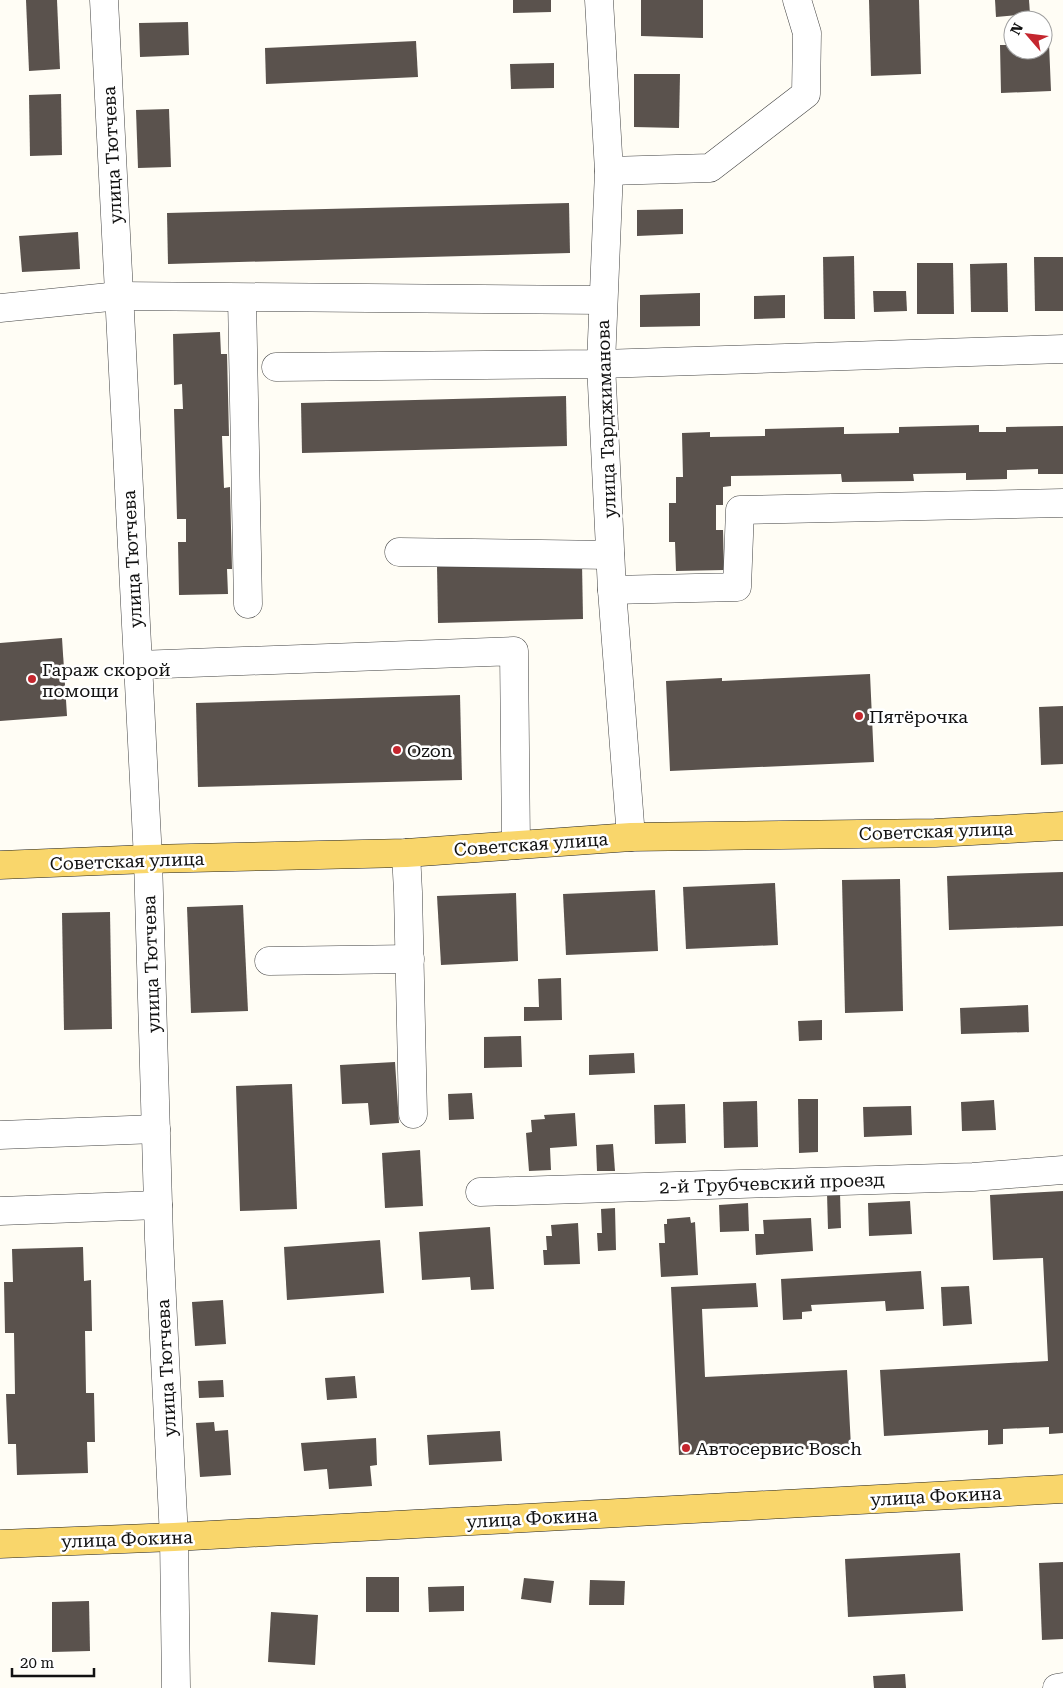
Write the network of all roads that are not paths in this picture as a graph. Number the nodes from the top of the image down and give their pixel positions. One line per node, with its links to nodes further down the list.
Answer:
1 (104, 0): 5 (street, улица Тютчева)
2 (599, 0): 4 (street, улица Тарджиманова)
3 (797, 0): 4 (street)
4 (609, 171): 7 (street, улица Тарджиманова)
5 (119, 296): 6 (street); 8 (street); 17 (street, улица Тютчева)
6 (242, 298): 7 (street); 16 (street)
7 (604, 300): 10 (street, улица Тарджиманова)
8 (0, 308)
9 (1063, 349): 10 (street)
10 (601, 364): 11 (street); 14 (street, улица Тарджиманова)
11 (276, 368)
12 (1063, 503): 15 (street)
13 (399, 552): 14 (street)
14 (610, 555): 15 (street, улица Тарджиманова)
15 (612, 590): 19 (street, улица Тарджиманова)
16 (248, 604)
17 (138, 665): 20 (street); 22 (street, улица Тютчева)
18 (1063, 826): 19 (main road, Советская улица)
19 (631, 838): 20 (main road, Советская улица)
20 (516, 845): 21 (main road, Советская улица)
21 (406, 853): 22 (main road, Советская улица); 24 (street)
22 (148, 859): 23 (main road, Советская улица); 27 (street, улица Тютчева)
23 (0, 865)
24 (410, 959): 25 (street); 26 (street)
25 (269, 961)
26 (412, 1114)
27 (156, 1129): 28 (street); 31 (street, улица Тютчева)
28 (0, 1135)
29 (1063, 1170): 30 (street, 2-й Трубчевский проезд)
30 (480, 1192)
31 (158, 1205): 32 (street); 34 (street, улица Тютчева)
32 (0, 1210)
33 (1063, 1489): 34 (main road, улица Фокина)
34 (174, 1537): 35 (main road, улица Фокина); 37 (street, улица Тютчева)
35 (0, 1544)
36 (1063, 1687): 38 (street)
37 (176, 1688)
38 (1057, 1688)

